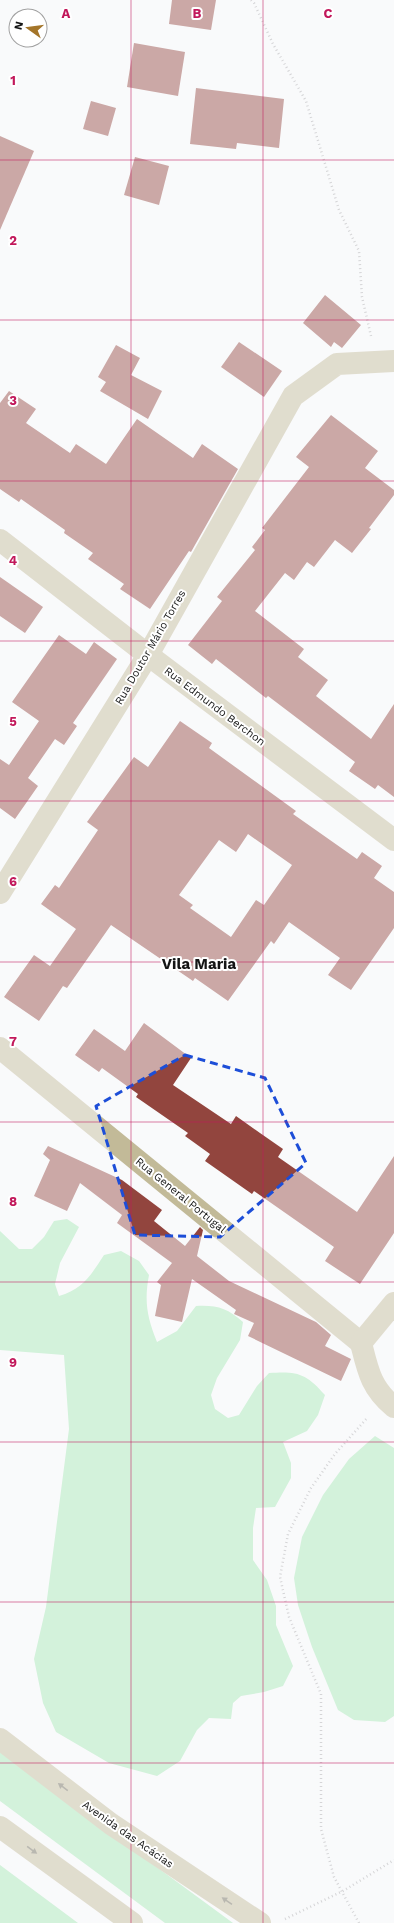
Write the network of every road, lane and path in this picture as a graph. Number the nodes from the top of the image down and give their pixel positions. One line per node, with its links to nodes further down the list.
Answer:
1 (251, 0): 2 (path)
2 (384, 362): 4 (street, Rua Doutor Mário Torres)
3 (0, 540): 4 (street, Rua Edmundo Berchon)
4 (148, 655): 5 (street, Rua Edmundo Berchon); 6 (street, Rua Doutor Mário Torres)
5 (394, 840)
6 (0, 893)
7 (0, 1048): 9 (street, Rua General Portugal)
8 (394, 1303): 9 (street)
9 (361, 1343): 10 (street)
10 (394, 1408)
11 (368, 1417): 15 (path)
12 (0, 1739): 18 (street, Avenida das Acácias, one-way to 12)
13 (0, 1827): 17 (street, one-way to 17)
14 (394, 1860): 15 (path)
15 (343, 1891): 16 (path); 19 (path)
16 (284, 1920)
17 (132, 1923)
18 (260, 1923)
19 (359, 1923)

